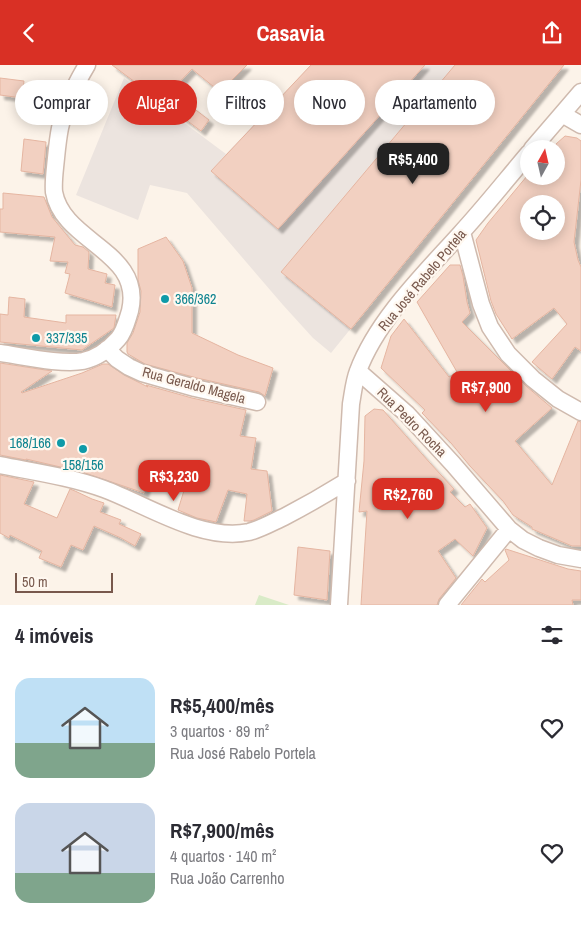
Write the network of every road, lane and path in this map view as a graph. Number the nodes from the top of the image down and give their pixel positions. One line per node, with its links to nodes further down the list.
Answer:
1 (87, 65): 8 (street)
2 (581, 91): 3 (street)
3 (562, 115): 4 (street); 5 (street)
4 (581, 125)
5 (540, 140)
6 (520, 164): 7 (street, Rua José Rabelo Portela)
7 (462, 232): 10 (street, Rua José Rabelo Portela); 12 (street)
8 (107, 349): 9 (street); 11 (street, Rua Geraldo Magela)
9 (0, 353)
10 (358, 371): 14 (street, Rua José Rabelo Portela); 15 (street, Rua Pedro Rocha)
11 (257, 402)
12 (581, 412)
13 (0, 465): 14 (street)
14 (347, 481): 17 (street, Rua José Rabelo Portela)
15 (509, 529): 16 (street, Rua Pedro Rocha); 18 (street)
16 (581, 559)
17 (339, 605)
18 (447, 605)

